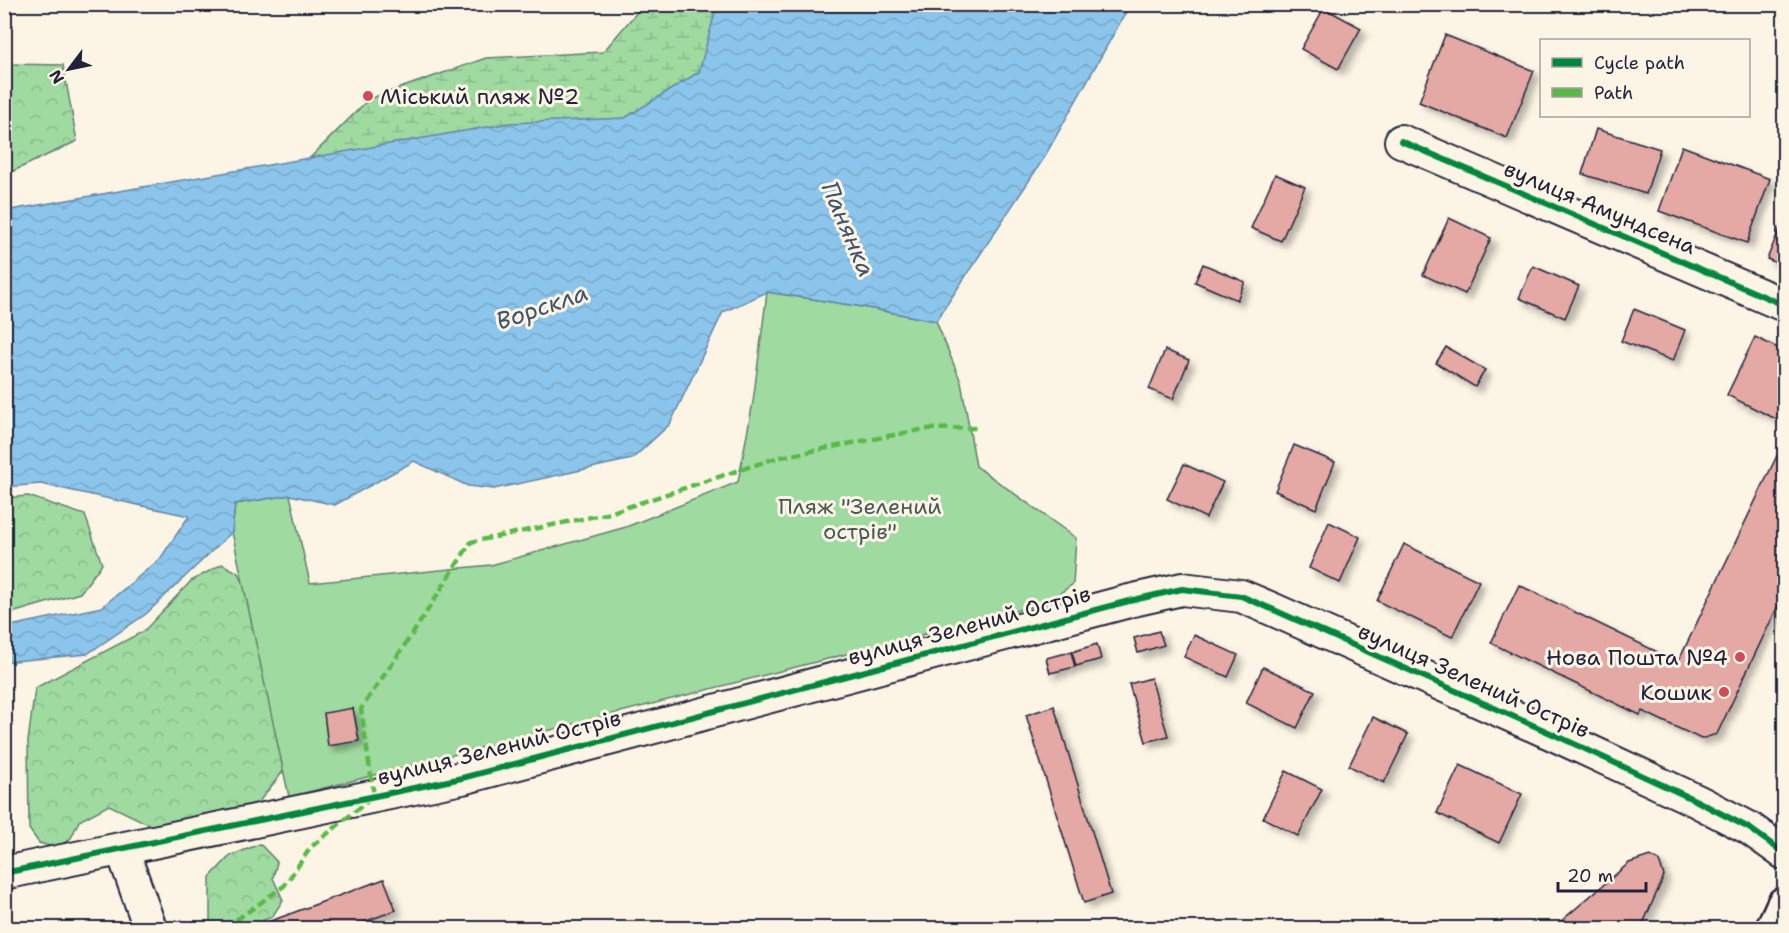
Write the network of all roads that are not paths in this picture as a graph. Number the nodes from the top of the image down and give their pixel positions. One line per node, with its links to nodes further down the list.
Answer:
1 (1401, 141): 2 (street, вулиця Амундсена)
2 (1785, 305)
3 (122, 849): 4 (street, вулиця Зелений Острів); 5 (street, вулиця Зелений Острів); 7 (street)
4 (1785, 853)
5 (4, 873)
6 (1785, 904): 8 (main road)
7 (147, 926)
8 (1773, 928)

